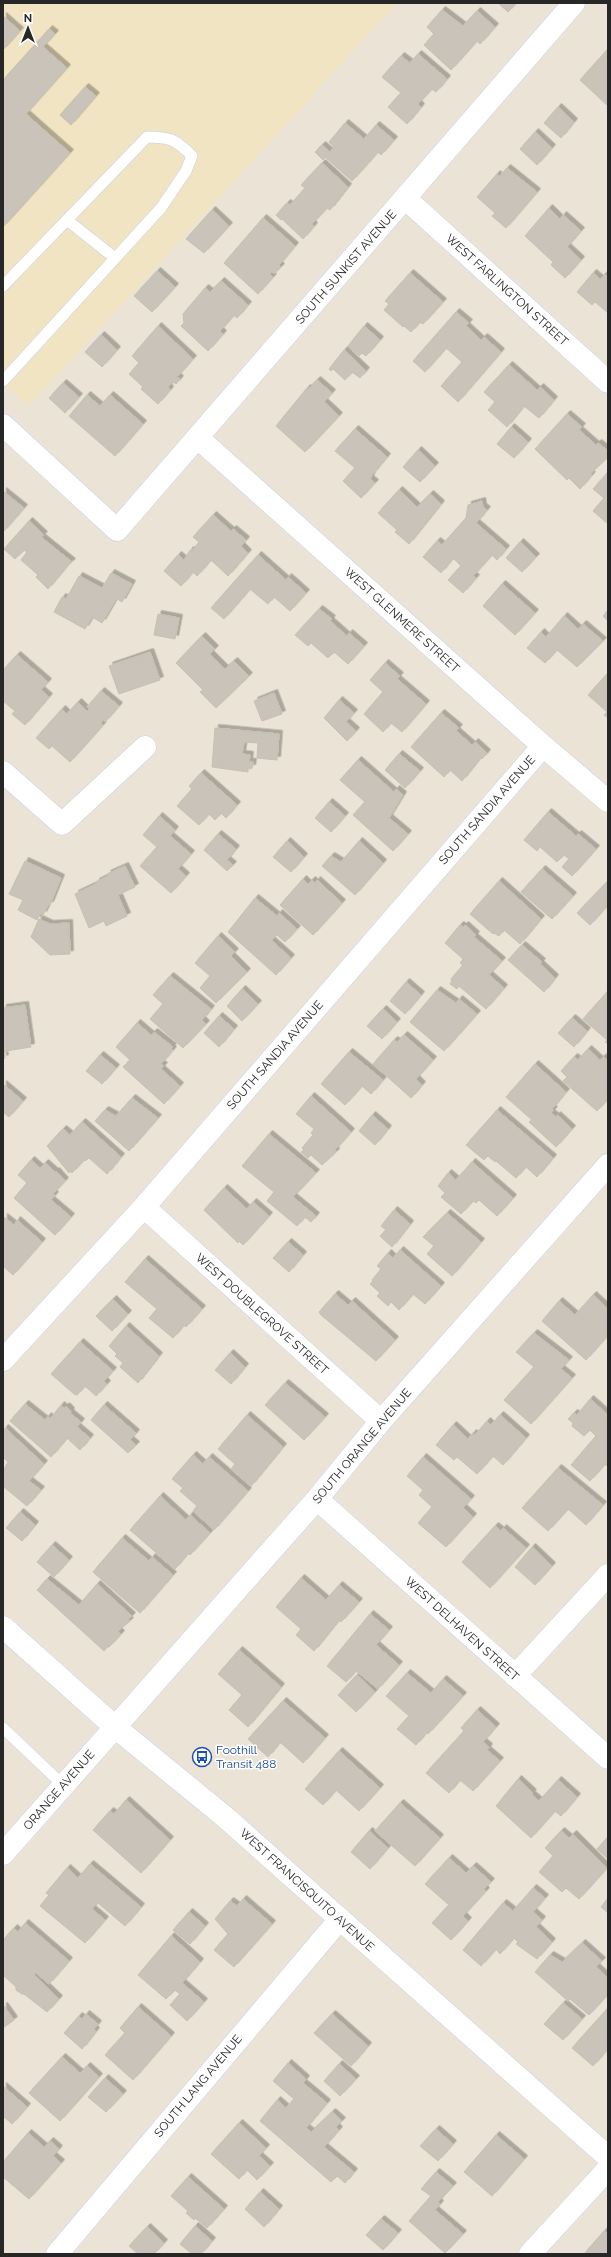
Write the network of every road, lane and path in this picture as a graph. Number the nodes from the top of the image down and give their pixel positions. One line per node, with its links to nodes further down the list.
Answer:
1 (574, 3): 2 (street, SOUTH SUNKIST AVENUE)
2 (405, 198): 7 (street, WEST FARLINGTON STREET); 9 (street, SOUTH SUNKIST AVENUE)
3 (67, 220): 4 (lane); 4 (lane); 5 (lane)
4 (115, 258): 6 (lane)
5 (3, 286)
6 (3, 381)
7 (608, 382)
8 (3, 425): 9 (street, SOUTH SUNKIST AVENUE)
9 (198, 438): 10 (street, WEST GLENMERE STREET)
10 (543, 746): 13 (street, WEST GLENMERE STREET); 15 (street, SOUTH SANDIA AVENUE)
11 (145, 747): 12 (street)
12 (3, 772)
13 (608, 801)
14 (608, 1165): 17 (street, SOUTH ORANGE AVENUE)
15 (144, 1207): 16 (street, SOUTH SANDIA AVENUE); 17 (street, WEST DOUBLEGROVE STREET)
16 (3, 1360)
17 (381, 1421): 18 (street, SOUTH ORANGE AVENUE)
18 (317, 1499): 21 (street, WEST DELHAVEN STREET); 22 (street, SOUTH ORANGE AVENUE)
19 (608, 1575): 21 (street)
20 (4, 1630): 22 (street, WEST FRANCISQUITO AVENUE)
21 (515, 1676): 24 (street, WEST DELHAVEN STREET)
22 (115, 1727): 25 (street, ORANGE AVENUE); 27 (street, WEST FRANCISQUITO AVENUE)
23 (3, 1728): 25 (lane)
24 (608, 1758)
25 (63, 1785): 26 (street, ORANGE AVENUE)
26 (3, 1854)
27 (340, 1919): 28 (street, WEST FRANCISQUITO AVENUE); 30 (street, SOUTH LANG AVENUE)
28 (608, 2157)
29 (608, 2169): 31 (street)
30 (57, 2254)
31 (530, 2254)

